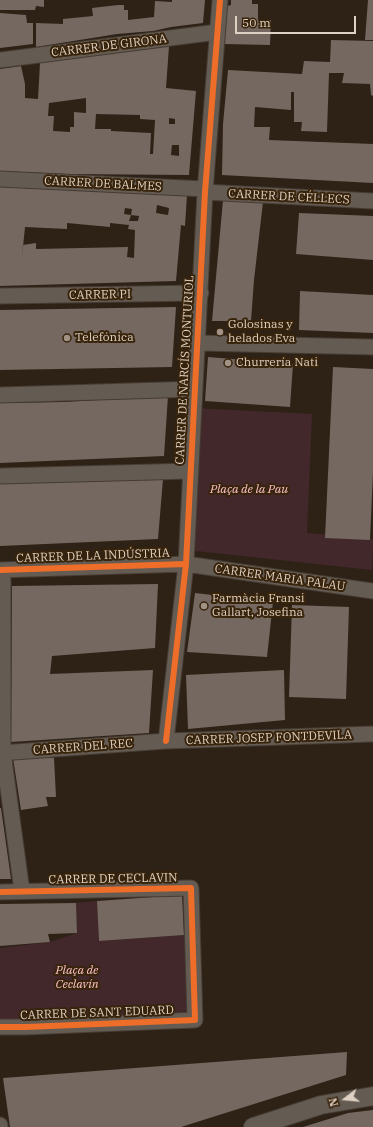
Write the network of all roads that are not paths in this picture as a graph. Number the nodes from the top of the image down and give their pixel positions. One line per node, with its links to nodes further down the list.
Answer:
1 (220, 0): 2 (street, CARRER DE NARCÍS MONTURIOL)
2 (217, 32): 3 (street, CARRER DE GIRONA); 5 (street, CARRER DE NARCÍS MONTURIOL)
3 (0, 60)
4 (0, 179): 5 (street, CARRER DE BALMES)
5 (205, 191): 6 (street, CARRER DE CÉLLECS); 7 (street, CARRER DE NARCÍS MONTURIOL)
6 (373, 201)
7 (201, 293): 8 (street, CARRER PI); 9 (street, CARRER DE NARCÍS MONTURIOL)
8 (0, 296)
9 (198, 343): 10 (street); 11 (street, CARRER DE NARCÍS MONTURIOL)
10 (373, 347)
11 (195, 389): 12 (street); 13 (street, CARRER DE NARCÍS MONTURIOL)
12 (0, 395)
13 (191, 471): 14 (street); 15 (street, CARRER DE NARCÍS MONTURIOL)
14 (0, 476)
15 (186, 564): 16 (street, CARRER DE LA INDÚSTRIA); 17 (street, CARRER MARIA PALAU); 19 (street, CARRER DE NARCÍS MONTURIOL)
16 (1, 570): 20 (street)
17 (373, 591)
18 (373, 734): 19 (street, CARRER JOSEP FONTDEVILA)
19 (166, 741): 20 (street, CARRER DEL REC)
20 (1, 753): 21 (street)
21 (22, 891): 22 (street, CARRER DE CECLAVIN); 23 (street, CARRER DE CECLAVIN)
22 (0, 892)
23 (195, 1020): 24 (street, CARRER DE SANT EDUARD)
24 (0, 1027)
25 (373, 1096): 26 (street)
26 (253, 1127)

